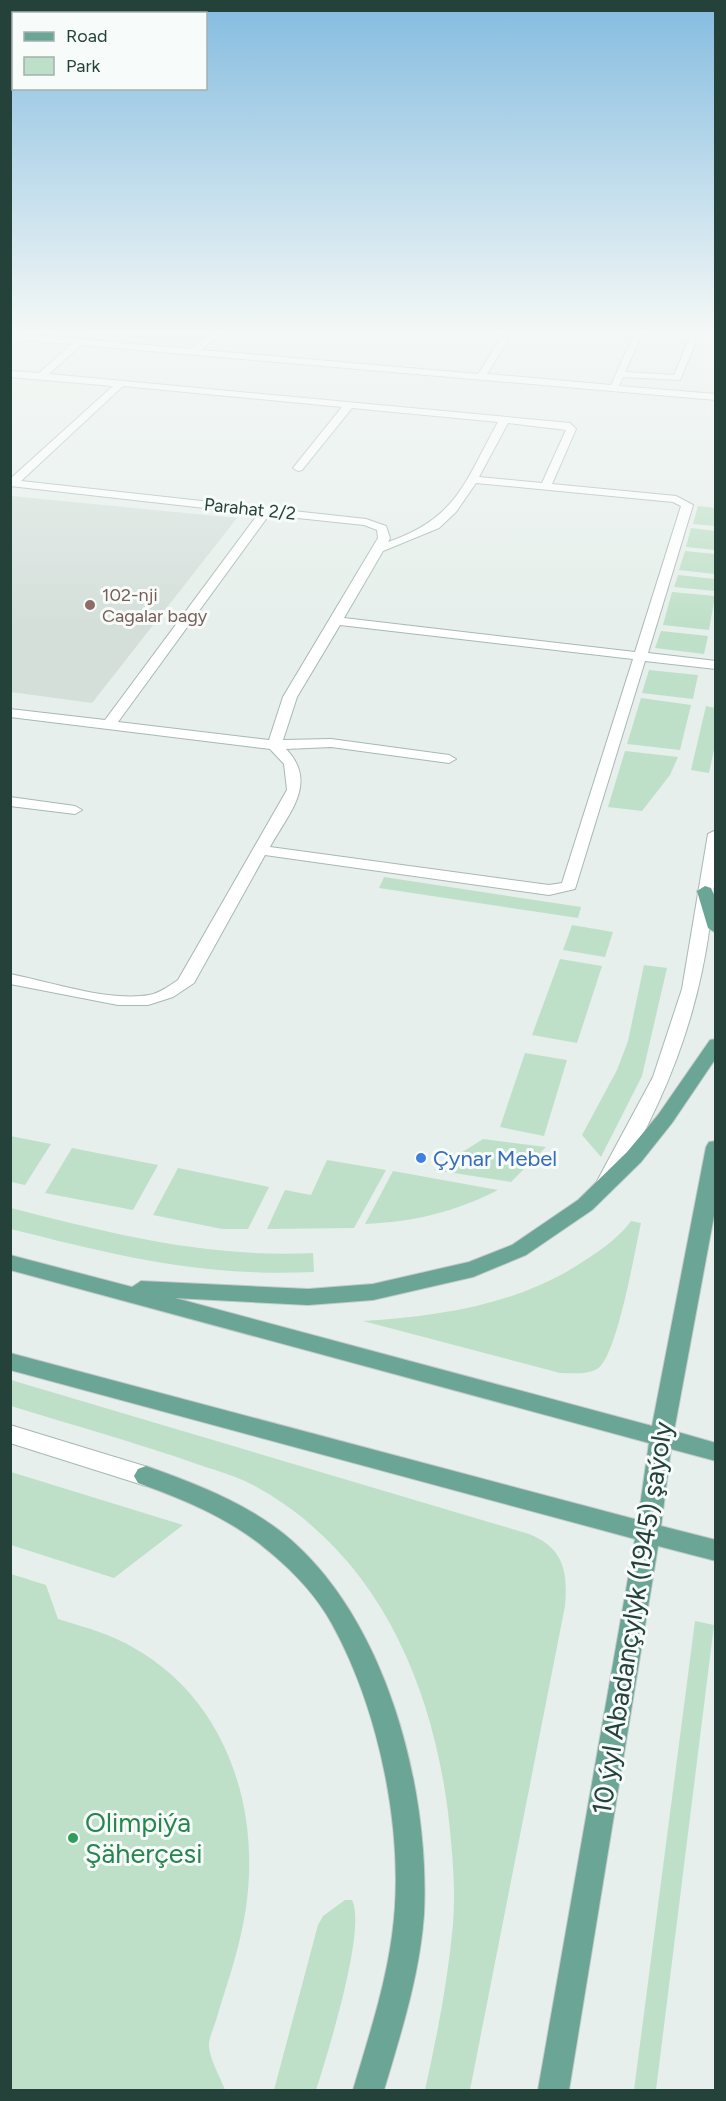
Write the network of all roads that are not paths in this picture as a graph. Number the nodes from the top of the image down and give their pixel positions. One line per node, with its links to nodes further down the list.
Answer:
1 (69, 430): 7 (street)
2 (329, 430): 5 (street)
3 (498, 430): 6 (street)
4 (571, 430): 8 (street)
5 (298, 468)
6 (471, 479): 8 (street); 10 (street)
7 (11, 483): 9 (street, Parahat 2/2)
8 (546, 486): 12 (street)
9 (266, 511): 10 (street, Parahat 2/2); 15 (street)
10 (379, 549): 11 (street)
11 (337, 621): 12 (street); 16 (street)
12 (640, 657): 13 (street); 21 (street)
13 (716, 665)
14 (10, 712): 15 (street)
15 (109, 725): 16 (street)
16 (274, 745): 17 (street); 21 (street)
17 (449, 759)
18 (10, 801): 19 (street)
19 (75, 810)
20 (716, 834): 22 (street)
21 (260, 850): 24 (street)
22 (705, 891): 23 (main road); 27 (street)
23 (716, 927)
24 (10, 979)
25 (716, 1044): 27 (main road)
26 (716, 1147): 32 (main road, 10 ýyl Abadançylyk (1945) şaýoly)
27 (604, 1187): 29 (main road)
28 (10, 1262): 29 (main road)
29 (99, 1286): 32 (main road)
30 (10, 1361): 35 (main road)
31 (10, 1434): 34 (street)
32 (661, 1438): 33 (main road); 35 (main road, 10 ýyl Abadançylyk (1945) şaýoly)
33 (716, 1452)
34 (146, 1476): 37 (main road)
35 (648, 1534): 36 (main road); 38 (main road, 10 ýyl Abadançylyk (1945) şaýoly)
36 (716, 1551)
37 (369, 2091)
38 (553, 2091)

